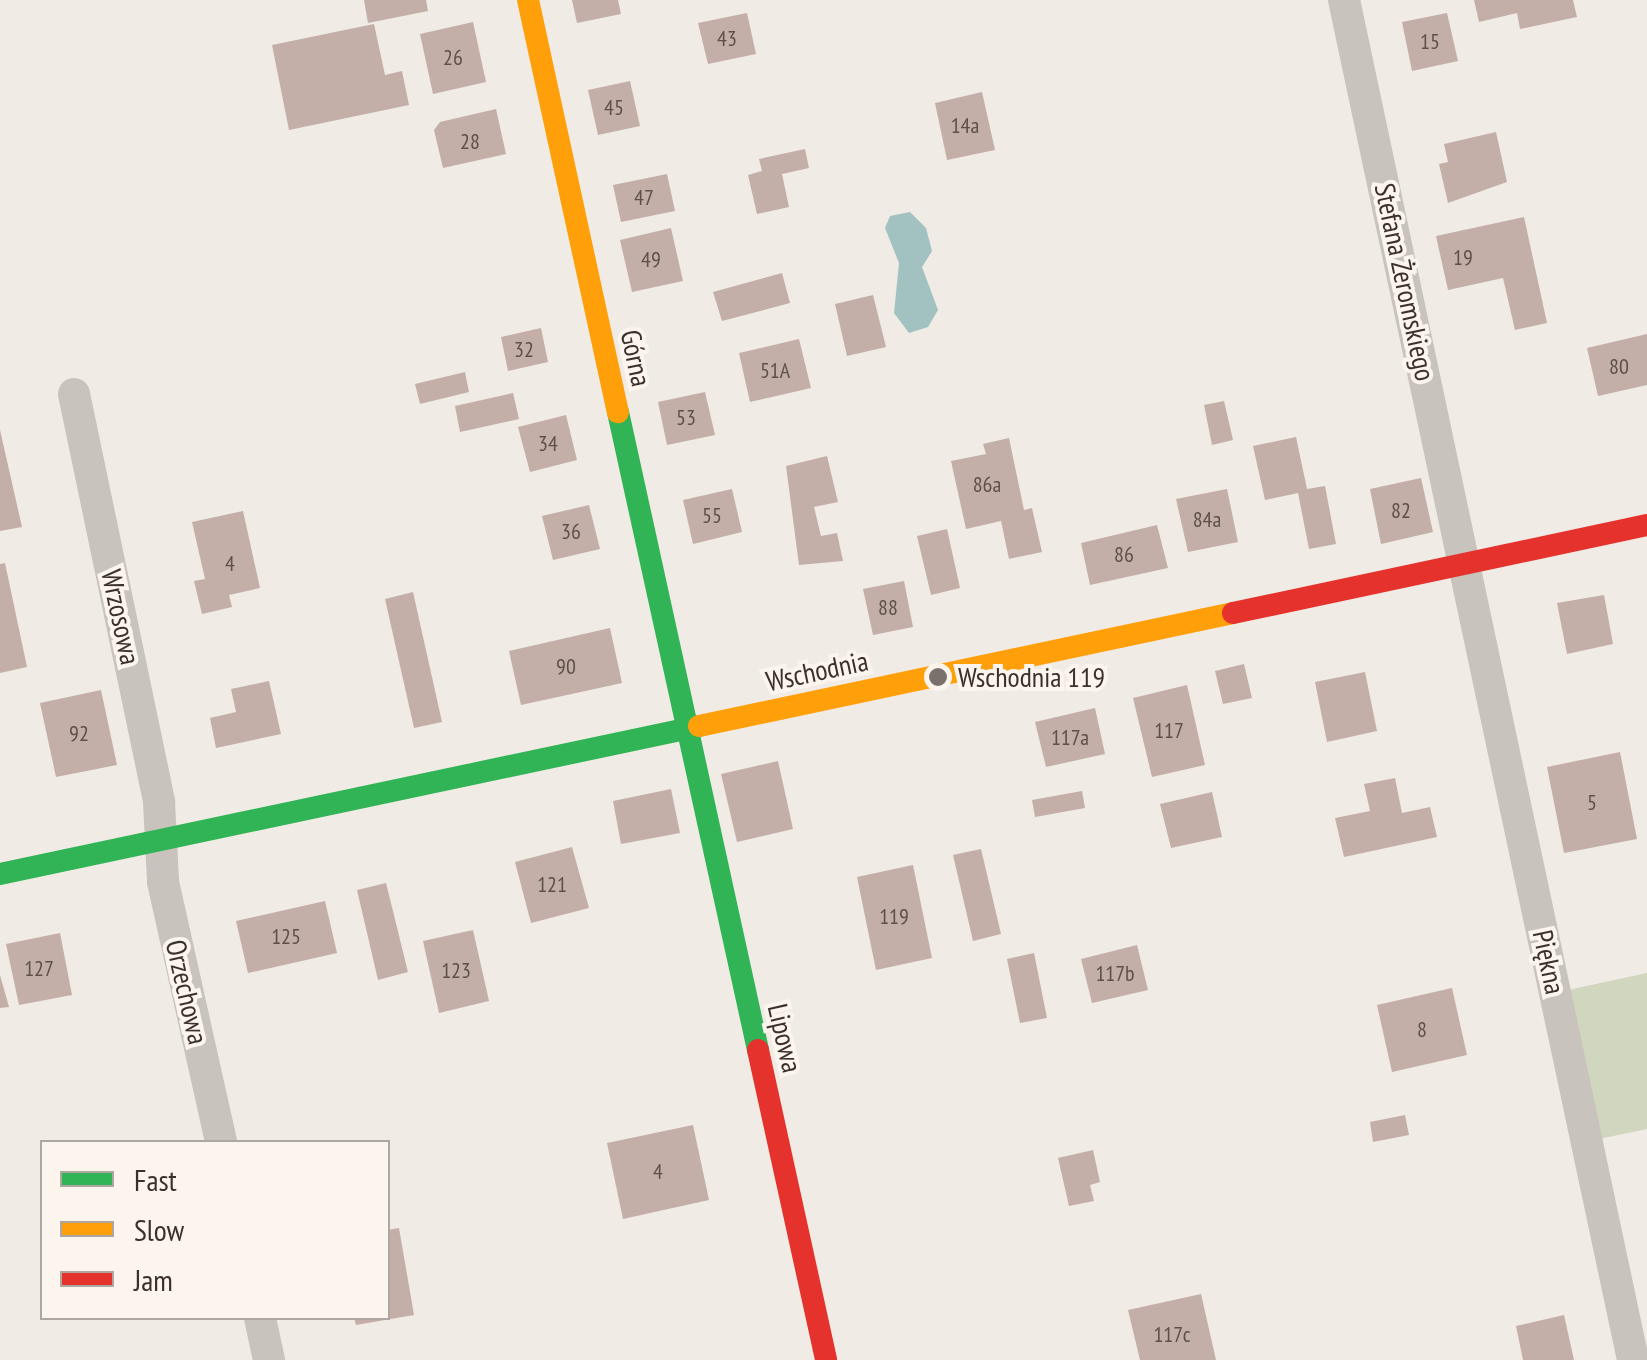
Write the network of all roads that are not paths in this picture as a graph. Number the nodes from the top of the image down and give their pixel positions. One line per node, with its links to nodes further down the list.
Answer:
1 (528, 0): 6 (street, Górna)
2 (1344, 0): 5 (street, Stefana Żeromskiego)
3 (74, 394): 7 (street, Wrzosowa)
4 (1647, 525): 5 (street, Wschodnia)
5 (1465, 564): 6 (street, Wschodnia); 13 (street, Piękna)
6 (686, 729): 7 (street, Wschodnia); 12 (street, Lipowa)
7 (160, 840): 8 (street, Wschodnia); 9 (street, Orzechowa)
8 (0, 874)
9 (221, 1140)
10 (260, 1320): 11 (street)
11 (270, 1360)
12 (826, 1360)
13 (1633, 1360)

